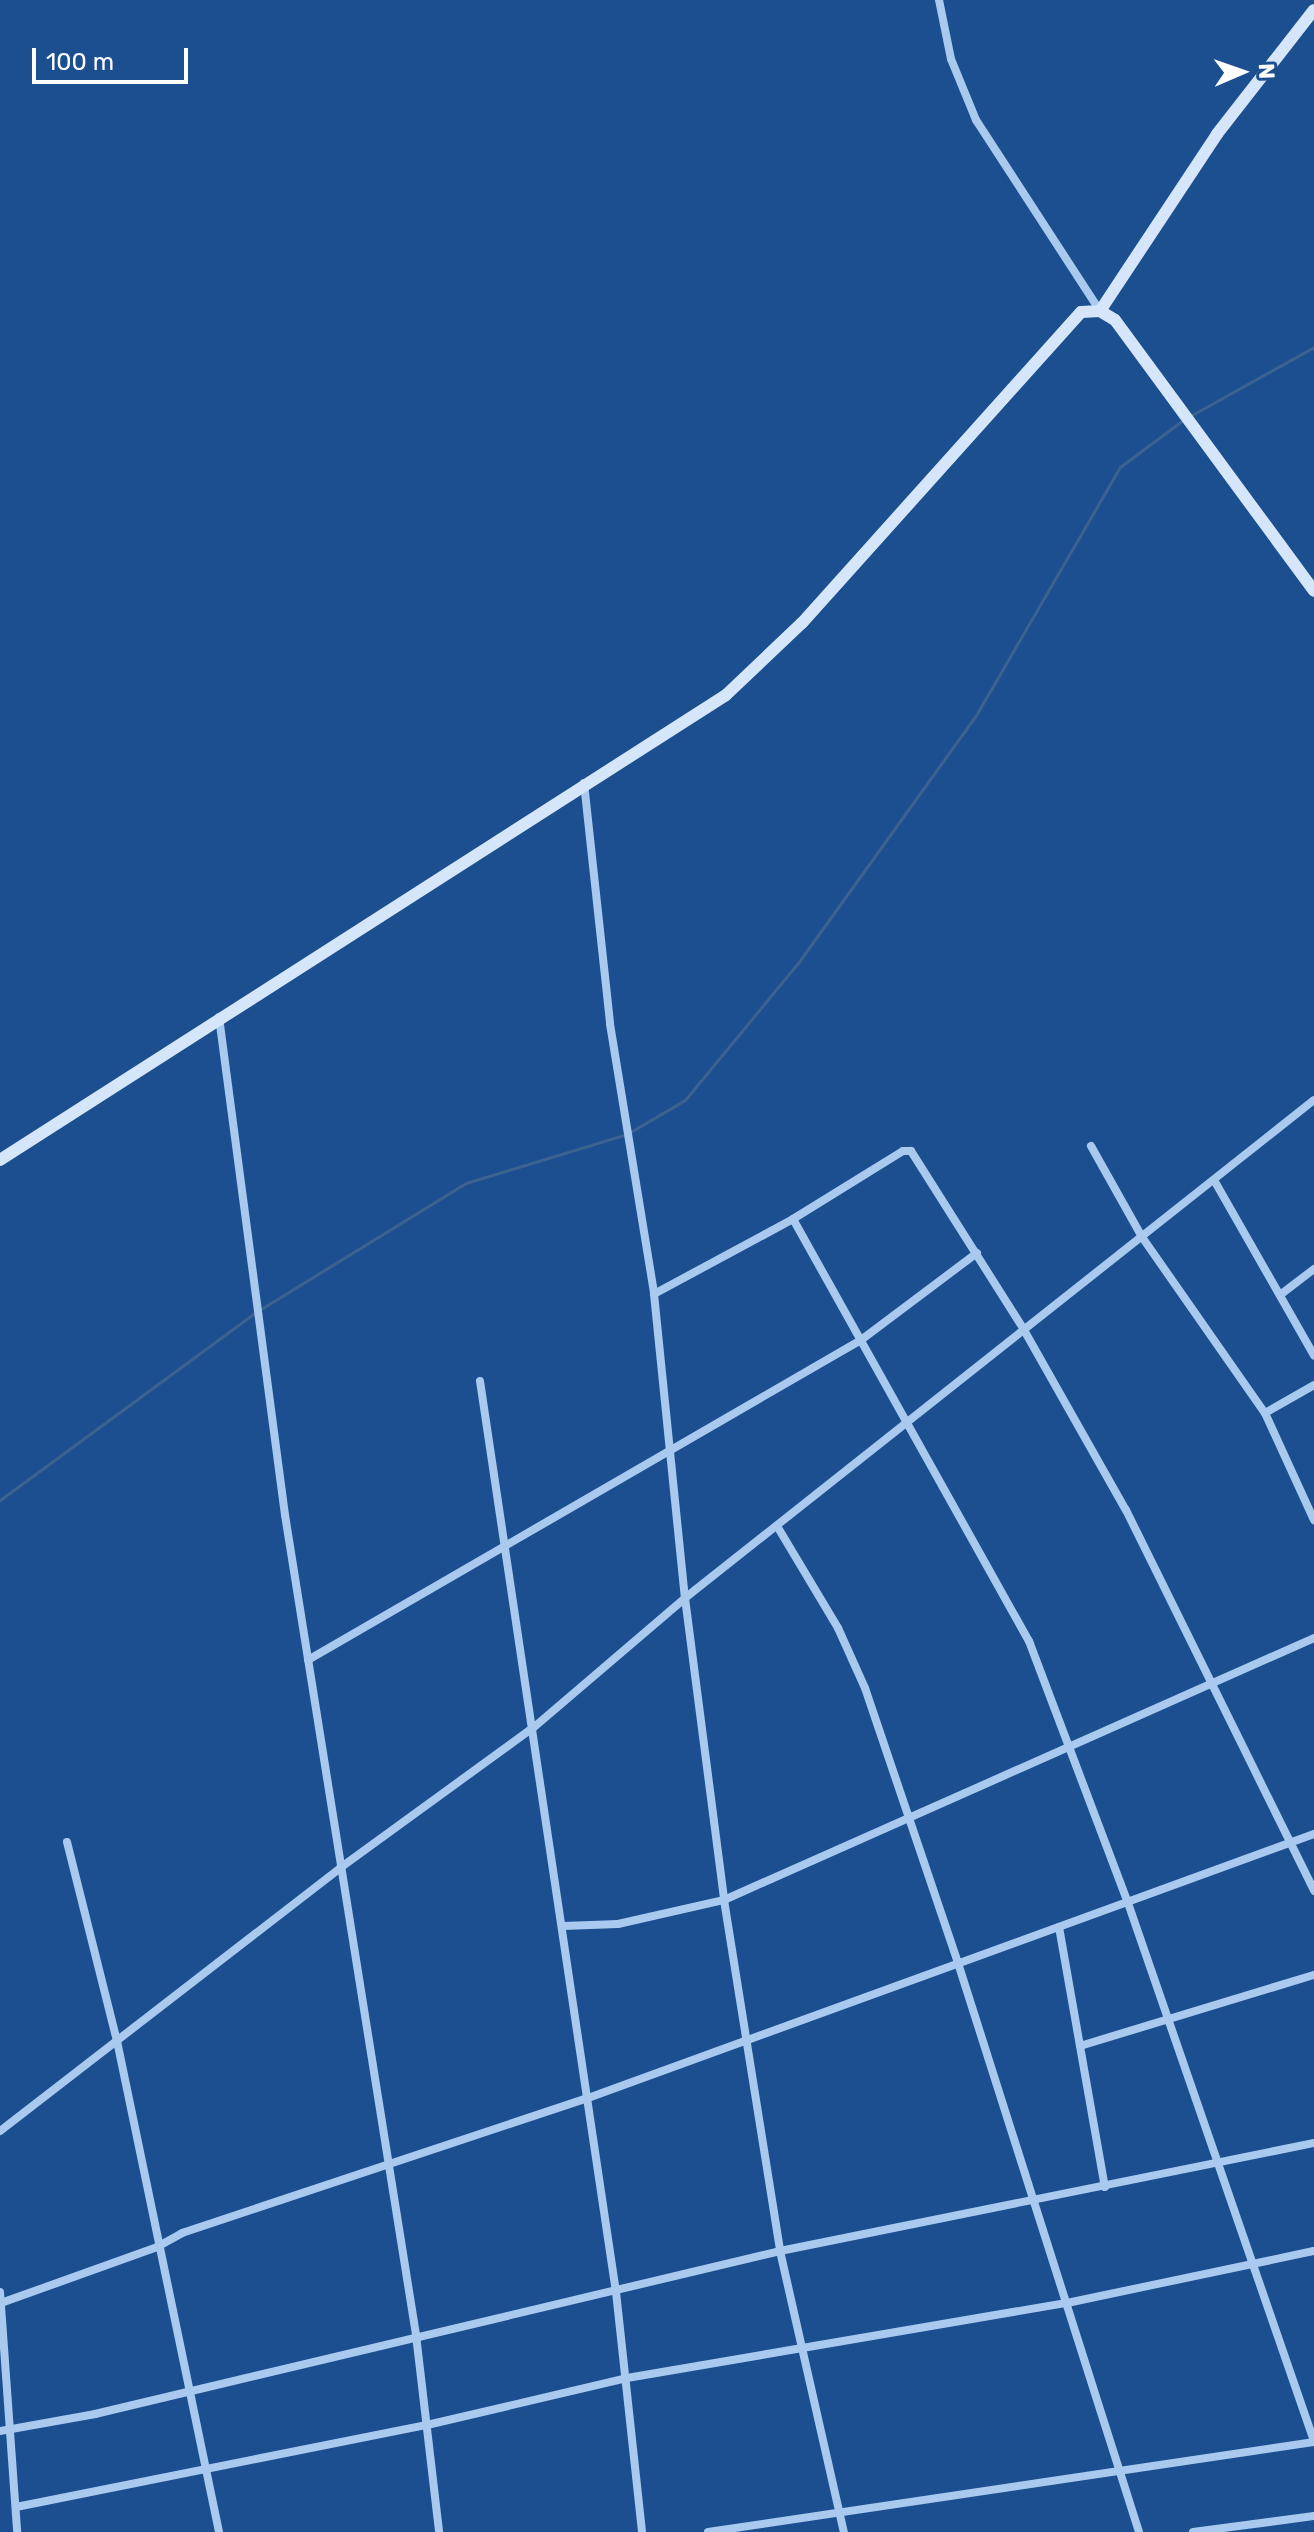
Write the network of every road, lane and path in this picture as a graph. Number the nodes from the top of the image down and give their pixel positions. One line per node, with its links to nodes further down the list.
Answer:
1 (939, 0): 3 (street)
2 (1314, 10): 3 (street)
3 (1100, 311): 4 (street); 5 (street)
4 (1314, 591)
5 (584, 783): 6 (street); 15 (street)
6 (219, 1017): 9 (street); 30 (street)
7 (1314, 1100): 10 (street)
8 (1091, 1146): 12 (street)
9 (0, 1160)
10 (1214, 1180): 12 (street); 16 (street)
11 (793, 1219): 13 (street); 15 (street); 18 (street)
12 (1142, 1237): 17 (street); 22 (street)
13 (977, 1253): 17 (street); 18 (street)
14 (1314, 1269): 16 (street)
15 (654, 1294): 24 (street)
16 (1280, 1295): 19 (street)
17 (1024, 1330): 23 (street); 31 (street)
18 (861, 1340): 23 (street); 24 (street)
19 (1314, 1355)
20 (480, 1381): 27 (street)
21 (1314, 1385): 22 (street)
22 (1265, 1413): 25 (street)
23 (909, 1422): 26 (street); 33 (street)
24 (672, 1452): 27 (street); 28 (street)
25 (1314, 1520)
26 (777, 1526): 28 (street); 34 (street)
27 (503, 1552): 30 (street); 32 (street)
28 (685, 1598): 32 (street); 40 (street)
29 (1314, 1638): 31 (street)
30 (308, 1660): 38 (street)
31 (1213, 1683): 33 (street); 37 (street)
32 (533, 1728): 38 (street); 42 (street)
33 (1071, 1743): 34 (street); 41 (street)
34 (909, 1819): 40 (street); 44 (street)
35 (1314, 1834): 37 (street)
36 (67, 1842): 47 (street)
37 (1292, 1843): 39 (street); 41 (street)
38 (340, 1868): 47 (street); 53 (street)
39 (1314, 1891)
40 (724, 1900): 42 (street); 48 (street)
41 (1128, 1903): 43 (street); 46 (street)
42 (563, 1926): 50 (street)
43 (1059, 1927): 44 (street); 49 (street)
44 (958, 1963): 48 (street); 56 (street)
45 (1314, 1975): 46 (street)
46 (1169, 2019): 49 (street); 54 (street)
47 (117, 2041): 51 (street); 57 (street)
48 (745, 2041): 50 (street); 58 (street)
49 (1080, 2046): 55 (street)
50 (588, 2098): 53 (street); 62 (street)
51 (0, 2131)
52 (1314, 2143): 54 (street)
53 (389, 2164): 57 (street); 65 (street)
54 (1219, 2164): 55 (street); 60 (street)
55 (1105, 2187): 56 (street)
56 (1034, 2201): 58 (street); 64 (street)
57 (157, 2247): 63 (street); 68 (street)
58 (780, 2251): 62 (street); 66 (street)
59 (1314, 2251): 60 (street)
60 (1255, 2266): 64 (street); 72 (street)
61 (0, 2292): 63 (street)
62 (616, 2292): 65 (street); 67 (street)
63 (1, 2303): 70 (street)
64 (1067, 2303): 66 (street); 74 (street)
65 (416, 2335): 68 (street); 69 (street)
66 (803, 2347): 67 (street); 76 (street)
67 (627, 2378): 69 (street); 81 (street)
68 (191, 2390): 70 (street); 73 (street)
69 (427, 2425): 73 (street); 80 (street)
70 (11, 2429): 71 (street); 75 (street)
71 (0, 2431)
72 (1314, 2441): 74 (street)
73 (205, 2468): 75 (street); 79 (street)
74 (1120, 2470): 76 (street); 84 (street)
75 (16, 2507): 78 (street)
76 (841, 2515): 82 (street); 83 (street)
77 (1314, 2516): 85 (street)
78 (17, 2532)
79 (219, 2532)
80 (439, 2532)
81 (642, 2532)
82 (708, 2532)
83 (844, 2532)
84 (1139, 2532)
85 (1193, 2532)

